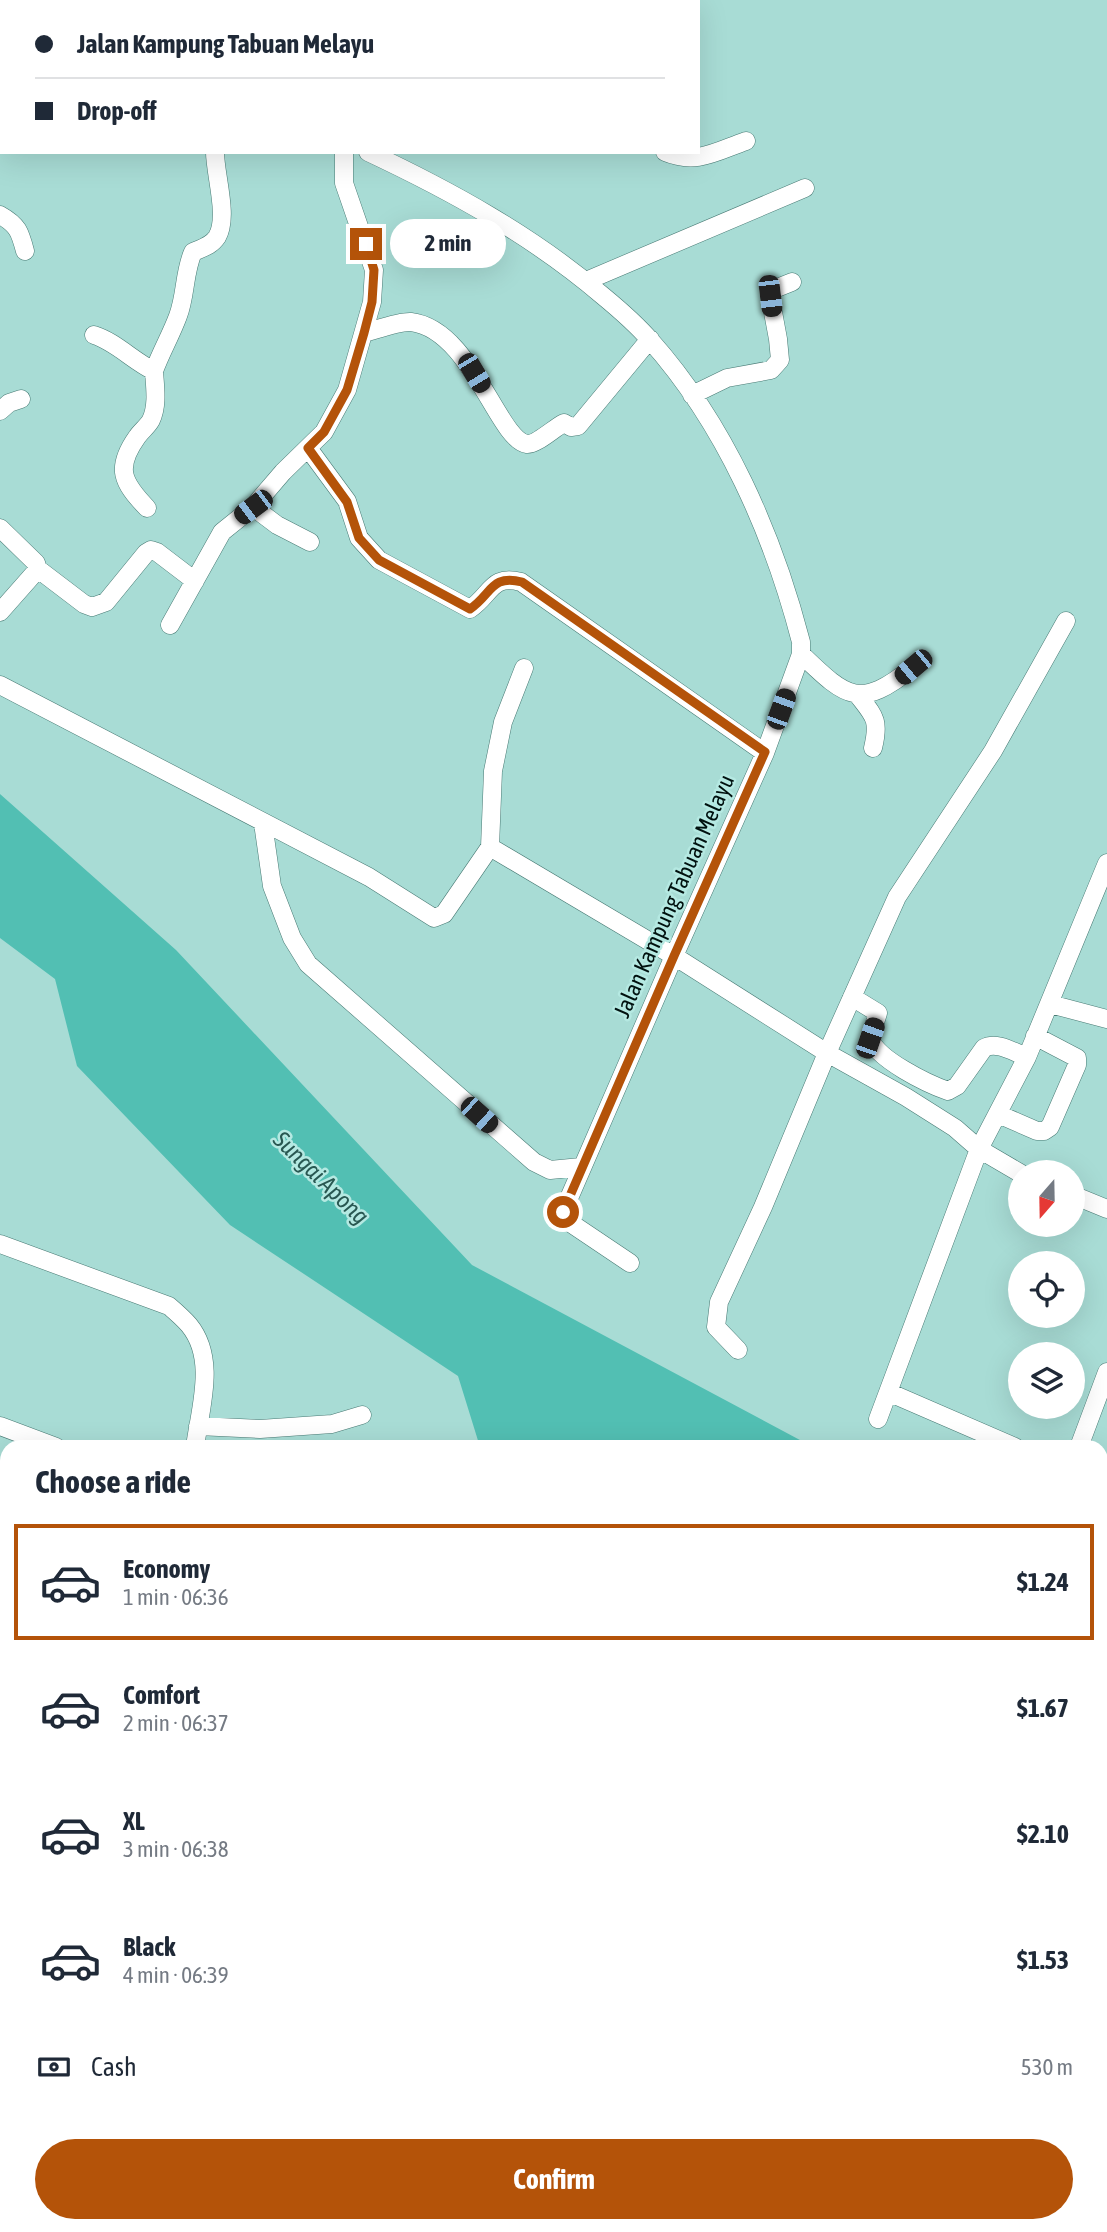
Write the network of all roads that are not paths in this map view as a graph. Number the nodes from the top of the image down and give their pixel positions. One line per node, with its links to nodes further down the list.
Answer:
1 (746, 141): 5 (street)
2 (215, 154): 14 (street)
3 (344, 154): 11 (street)
4 (378, 154): 9 (street)
5 (669, 154)
6 (805, 188): 9 (street)
7 (0, 215): 8 (street)
8 (25, 251)
9 (586, 281): 13 (street)
10 (792, 282): 15 (street)
11 (364, 333): 13 (street); 18 (street)
12 (94, 335): 14 (street)
13 (650, 339): 15 (street)
14 (154, 371): 20 (street)
15 (691, 395): 28 (street)
16 (21, 399): 17 (street)
17 (0, 411)
18 (308, 448): 19 (street); 34 (street)
19 (253, 507): 22 (street); 24 (street)
20 (147, 508)
21 (0, 528): 23 (street)
22 (310, 542)
23 (38, 569): 24 (street); 25 (street)
24 (195, 581): 27 (street)
25 (0, 612)
26 (1066, 621): 39 (street)
27 (170, 625)
28 (801, 654): 32 (street); 34 (street, Jalan Kampung Tabuan Melayu)
29 (913, 667): 32 (street)
30 (524, 668): 36 (street)
31 (0, 685): 35 (street)
32 (857, 694): 33 (street)
33 (873, 748)
34 (765, 752): 38 (street, Jalan Kampung Tabuan Melayu)
35 (263, 823): 36 (street); 50 (street)
36 (490, 847): 38 (street)
37 (1107, 863): 40 (street)
38 (674, 956): 43 (street); 50 (street, Jalan Kampung Tabuan Melayu)
39 (852, 997): 43 (street); 45 (street)
40 (1050, 1004): 41 (street); 42 (street)
41 (1107, 1019)
42 (1035, 1036): 44 (street); 47 (street)
43 (827, 1053): 46 (street); 55 (street)
44 (1027, 1057): 45 (street); 47 (street)
45 (916, 1077): 46 (street)
46 (906, 1097): 48 (street)
47 (998, 1114): 48 (street)
48 (979, 1149): 49 (street); 57 (street)
49 (1008, 1166)
50 (581, 1167): 54 (street, Jalan Kampung Tabuan Melayu)
51 (1085, 1200): 52 (street)
52 (1107, 1209)
53 (0, 1244): 61 (street)
54 (630, 1263)
55 (738, 1349)
56 (1107, 1372): 65 (street)
57 (887, 1392): 59 (street); 64 (street)
58 (362, 1415): 61 (street)
59 (877, 1419)
60 (0, 1426): 62 (street)
61 (198, 1426): 63 (street)
62 (37, 1440)
63 (196, 1440)
64 (1000, 1440)
65 (1082, 1440)

